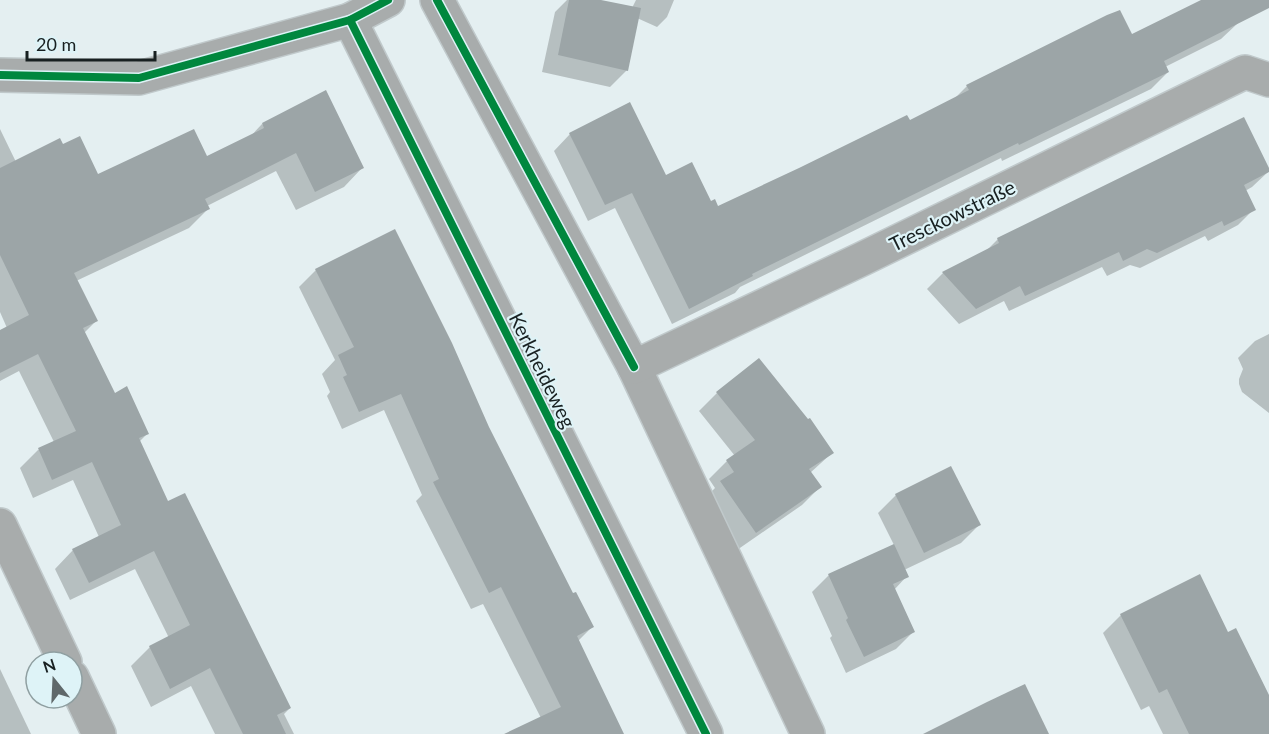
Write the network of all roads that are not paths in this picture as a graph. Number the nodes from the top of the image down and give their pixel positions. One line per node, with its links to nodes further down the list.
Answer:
1 (388, 0): 3 (street)
2 (437, 0): 6 (street)
3 (350, 20): 4 (street); 11 (street, Kerkheideweg)
4 (0, 75)
5 (1269, 80): 6 (street, Tresckowstraße)
6 (634, 367): 12 (street)
7 (0, 525): 8 (street)
8 (59, 650)
9 (84, 702): 10 (street)
10 (99, 734)
11 (706, 734)
12 (808, 734)

